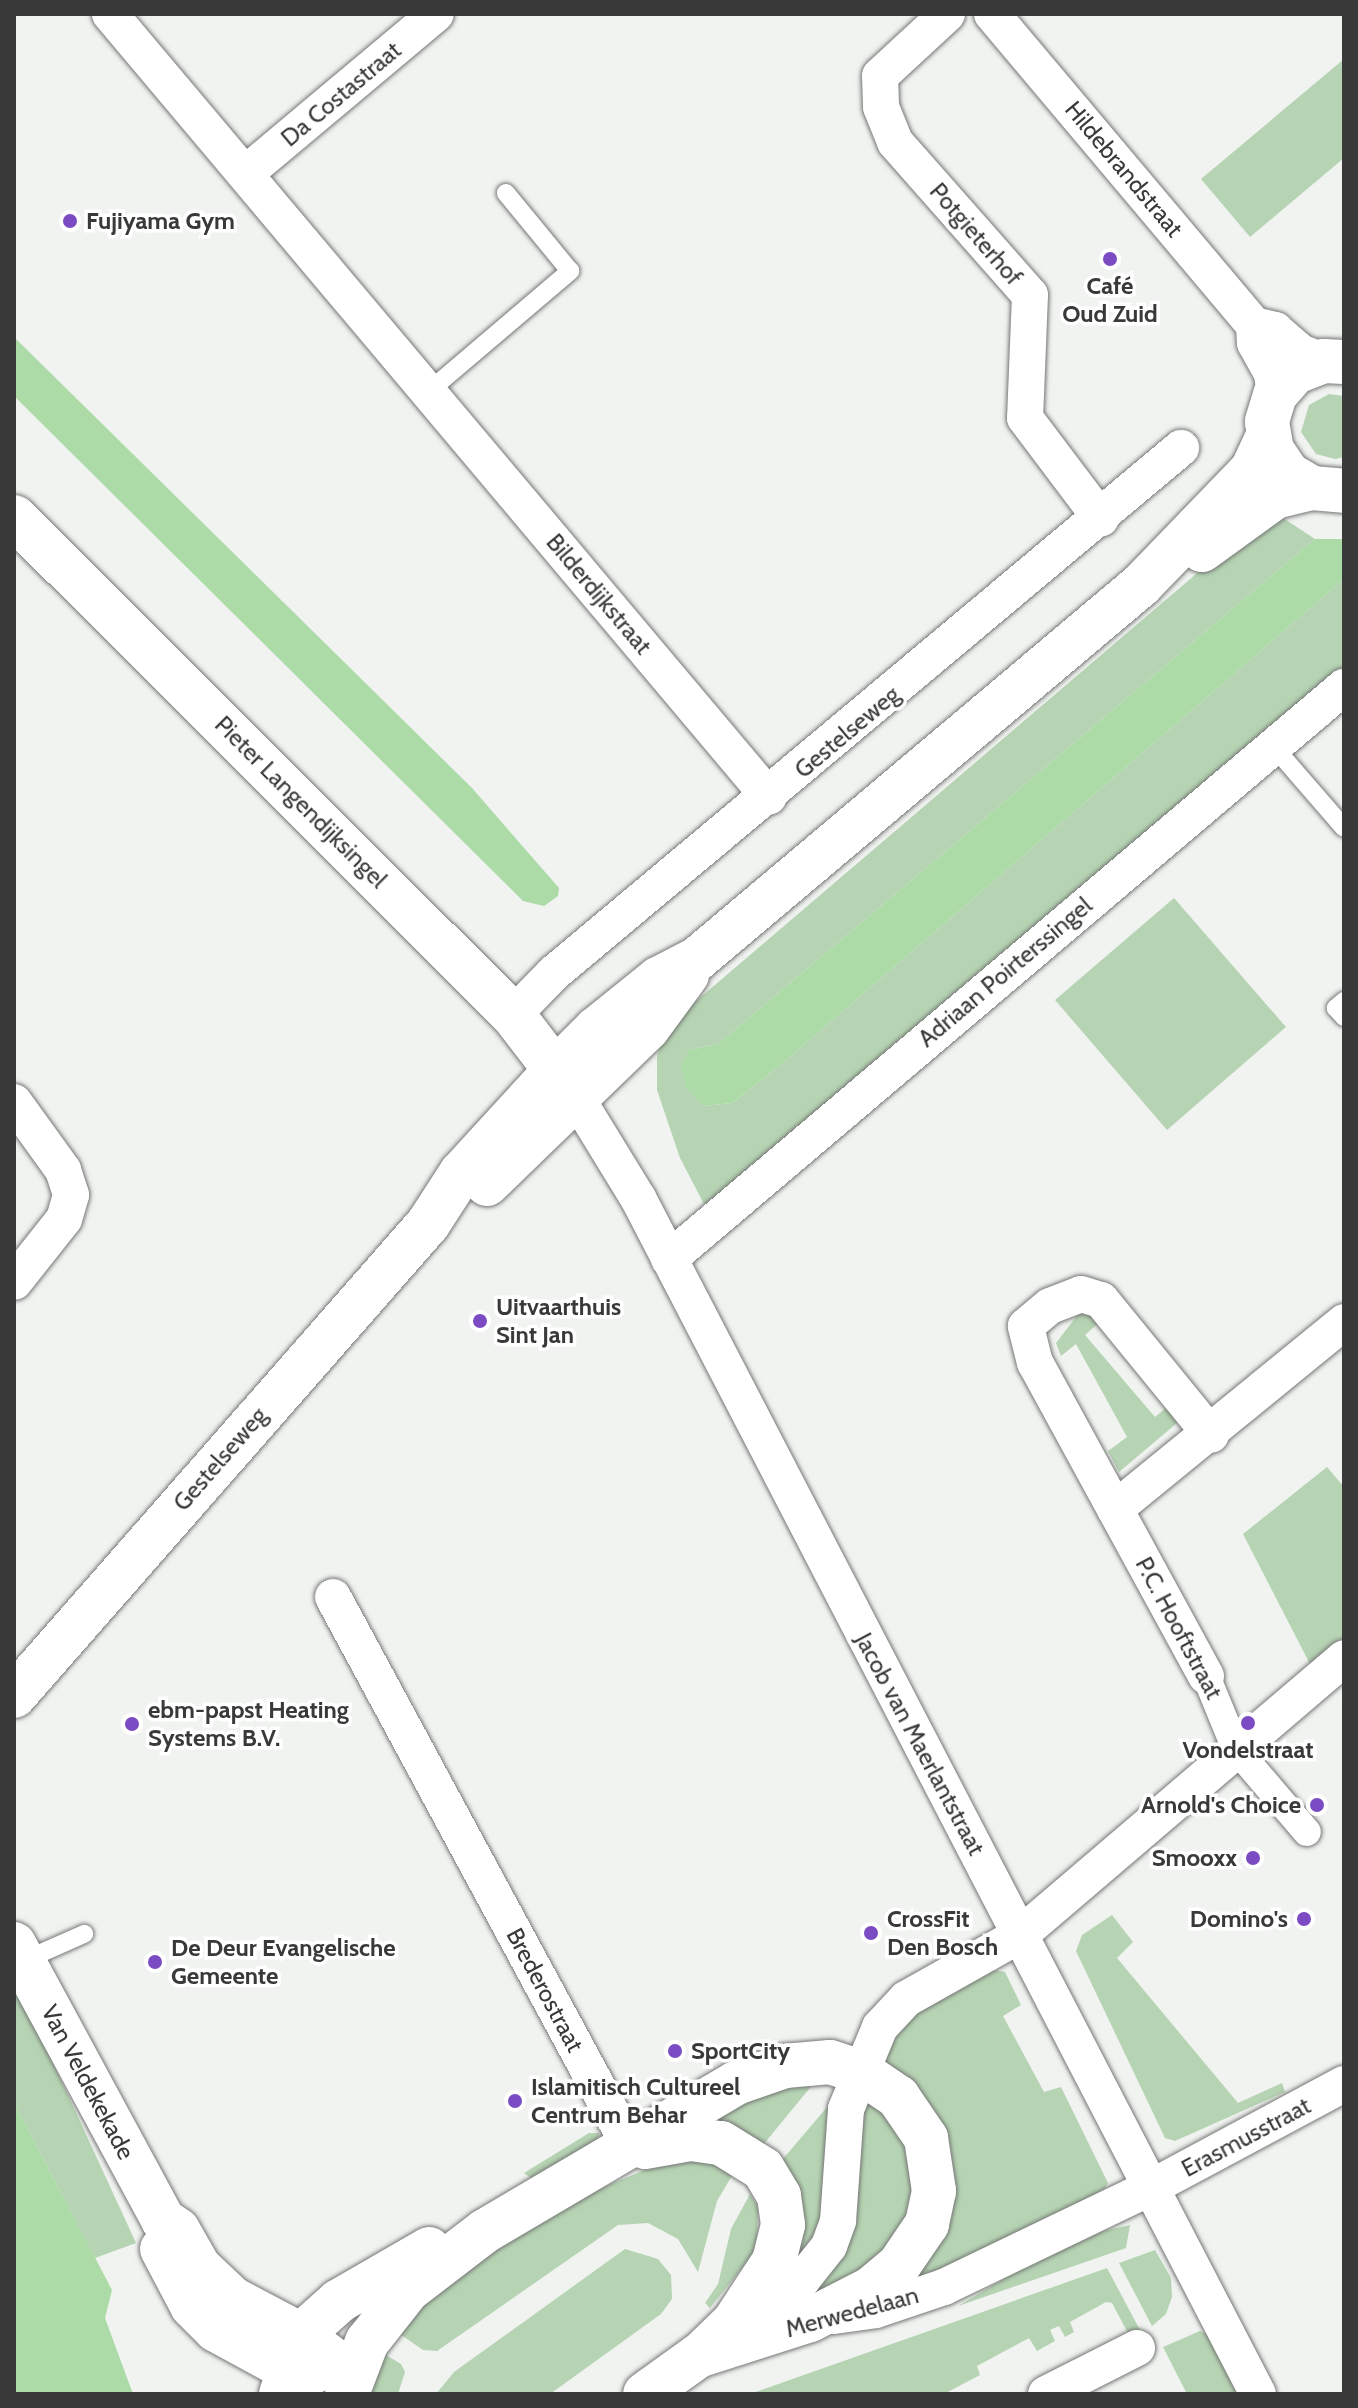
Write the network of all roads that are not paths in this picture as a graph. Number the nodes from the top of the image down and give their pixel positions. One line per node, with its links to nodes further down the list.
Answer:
1 (110, 14): 5 (street, Bilderdijkstraat)
2 (436, 14): 5 (street, Da Costastraat)
3 (947, 14): 14 (street, Potgieterhof)
4 (992, 14): 7 (street, Hildebrandstraat)
5 (245, 174): 9 (street, Bilderdijkstraat)
6 (506, 193): 9 (lane)
7 (1254, 325): 8 (street, Hildebrandstraat); 10 (street, Hildebrandstraat)
8 (1334, 362): 10 (main road)
9 (428, 392): 18 (street, Bilderdijkstraat)
10 (1272, 416): 12 (main road); 15 (main road, Gestelseweg)
11 (1181, 448): 14 (street, Gestelseweg)
12 (1328, 490): 15 (main road, Gestelseweg)
13 (14, 517): 21 (main road, Pieter Langendijksingel)
14 (1101, 519): 18 (street, Gestelseweg)
15 (1141, 585): 23 (main road, Gestelseweg)
16 (1344, 687): 17 (street, Adriaan Poirterssingel)
17 (1273, 746): 19 (lane); 25 (street, Adriaan Poirterssingel)
18 (769, 797): 21 (street, Gestelseweg)
19 (1344, 828)
20 (1344, 1001): 22 (lane)
21 (513, 1015): 23 (main road, Pieter Langendijksingel)
22 (1344, 1017)
23 (567, 1082): 25 (street, Jacob van Maerlantstraat); 33 (main road, Gestelseweg)
24 (14, 1102): 26 (street)
25 (669, 1259): 37 (street, Jacob van Maerlantstraat)
26 (14, 1282)
27 (1344, 1322): 28 (street)
28 (1211, 1435): 29 (street); 29 (street, P.C. Hooftstraat)
29 (1115, 1509): 32 (street, P.C. Hooftstraat)
30 (333, 1597): 41 (street, Brederostraat)
31 (1344, 1658): 34 (street)
32 (1206, 1676): 34 (street, P.C. Hooftstraat)
33 (14, 1696)
34 (1236, 1749): 35 (street, P.C. Hooftstraat); 37 (street)
35 (1307, 1832)
36 (84, 1934): 38 (lane)
37 (1020, 1935): 39 (street); 42 (street, Jacob van Maerlantstraat)
38 (18, 1952): 47 (main road, Van Veldekekade)
39 (861, 2072): 41 (main road); 44 (main road); 45 (street)
40 (1344, 2084): 42 (street, Erasmusstraat)
41 (631, 2149): 43 (main road); 45 (main road)
42 (1148, 2189): 44 (street, Merwedelaan); 51 (street, Jacob van Maerlantstraat)
43 (485, 2231): 47 (main road); 49 (main road)
44 (810, 2320): 48 (main road, Merwedelaan)
45 (734, 2322): 48 (main road)
46 (1137, 2348): 50 (street)
47 (290, 2365): 49 (main road, Van Veldekekade)
48 (671, 2375)
49 (349, 2384)
50 (1046, 2394)
51 (1258, 2394)

